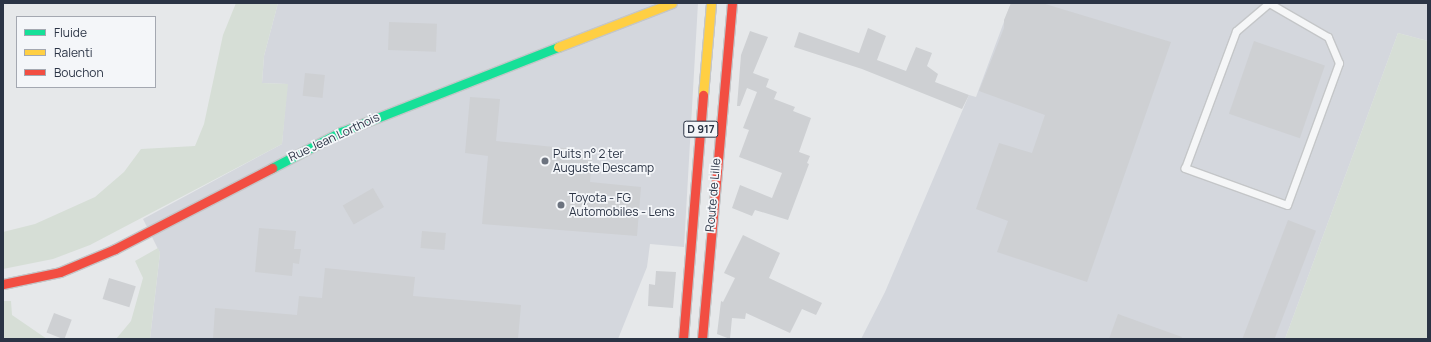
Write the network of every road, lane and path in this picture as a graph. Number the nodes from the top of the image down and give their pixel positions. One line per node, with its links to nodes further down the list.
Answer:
1 (672, 3): 8 (street, Rue Jean Lorthois)
2 (711, 3): 7 (street, Route de Lille / D 917)
3 (732, 3): 6 (street, Route de Lille / D 917)
4 (1269, 3): 4 (lane)
5 (705, 174): 6 (lane)
6 (712, 214): 11 (street, Route de Lille / D 917)
7 (690, 256): 9 (street, Route de Lille / D 917); 10 (lane)
8 (3, 284)
9 (683, 339)
10 (691, 339)
11 (702, 339)

